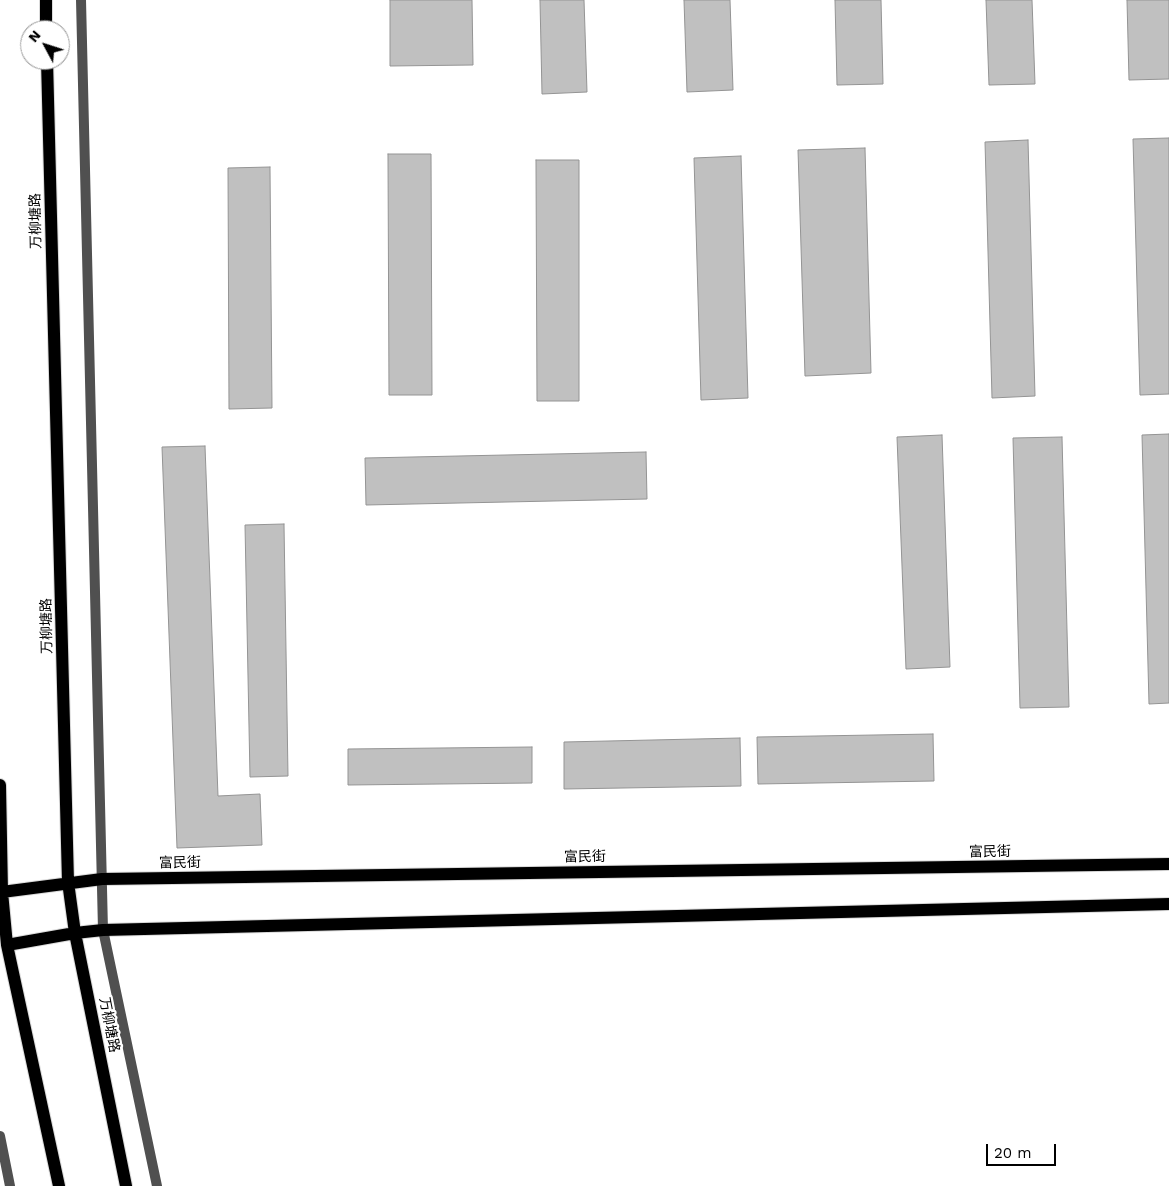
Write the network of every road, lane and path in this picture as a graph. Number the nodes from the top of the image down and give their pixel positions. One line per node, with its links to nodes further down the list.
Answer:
1 (46, 0): 3 (main road)
2 (81, 0): 7 (street)
3 (46, 20)
4 (47, 70): 8 (main road, 万柳塘路)
5 (0, 785): 9 (main road)
6 (1169, 864): 7 (main road, 富民街)
7 (102, 879): 8 (main road, 富民街); 11 (street)
8 (68, 882): 9 (main road, 富民街); 12 (main road, 万柳塘路)
9 (2, 892): 13 (main road)
10 (1169, 904): 11 (main road)
11 (103, 930): 12 (main road); 18 (street)
12 (75, 933): 13 (main road); 17 (main road, 万柳塘路)
13 (7, 945): 16 (main road)
14 (0, 1136): 15 (street)
15 (10, 1186)
16 (59, 1186)
17 (126, 1186)
18 (157, 1186)

